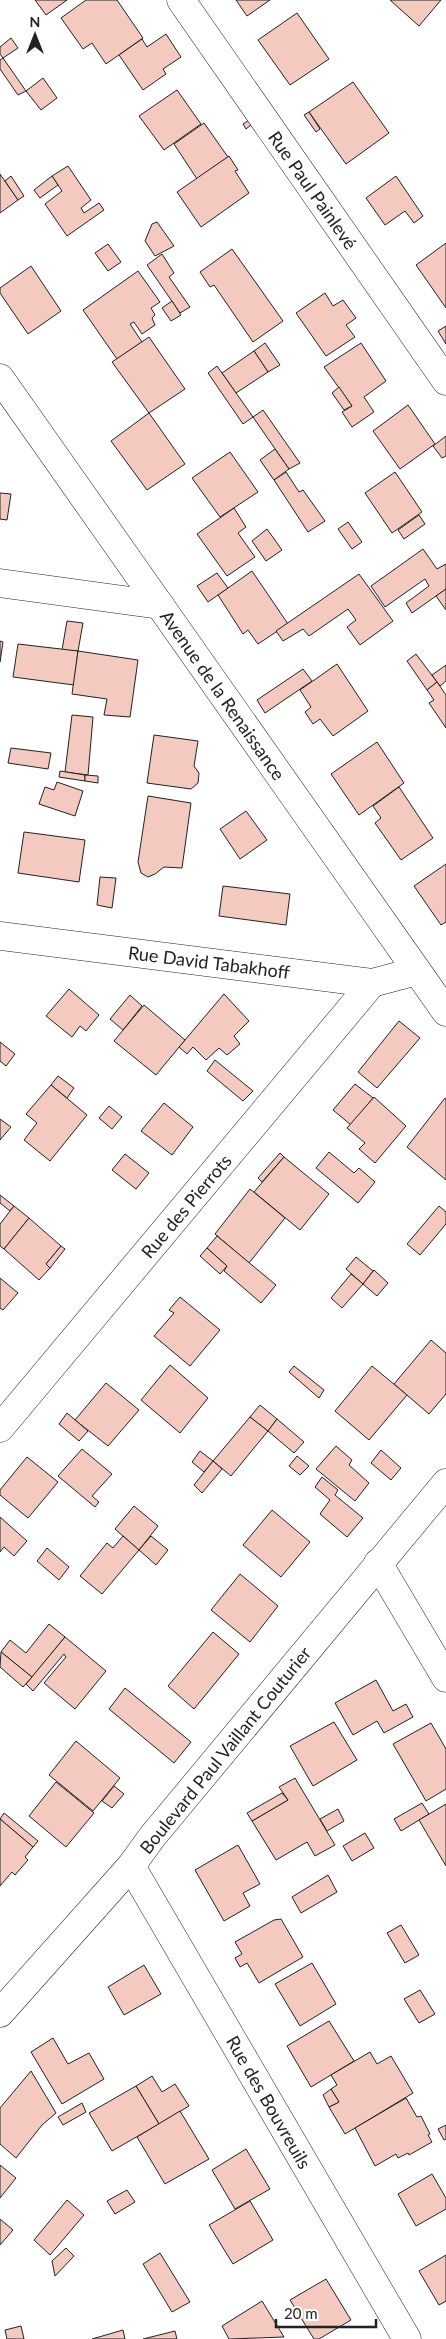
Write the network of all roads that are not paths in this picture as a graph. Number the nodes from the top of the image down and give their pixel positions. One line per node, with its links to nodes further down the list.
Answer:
1 (181, 0): 3 (street, Rue Paul Painlevé)
2 (0, 378): 5 (street, Avenue de la Renaissance)
3 (446, 381)
4 (0, 583): 5 (street)
5 (160, 605): 7 (street, Avenue de la Renaissance)
6 (0, 936): 8 (street, Rue David Tabakhoff)
7 (417, 972): 8 (street, Rue David Tabakhoff); 9 (street, Avenue de la Renaissance)
8 (372, 983): 10 (street, Rue des Pierrots)
9 (446, 1012)
10 (0, 1428)
11 (446, 1483): 12 (street, Boulevard Paul Vaillant Couturier)
12 (378, 1563): 13 (street); 14 (street, Boulevard Paul Vaillant Couturier)
13 (446, 1678)
14 (131, 1866): 15 (street, Boulevard Paul Vaillant Couturier); 16 (street, Rue des Bouvreuils)
15 (0, 2013)
16 (407, 2339)

